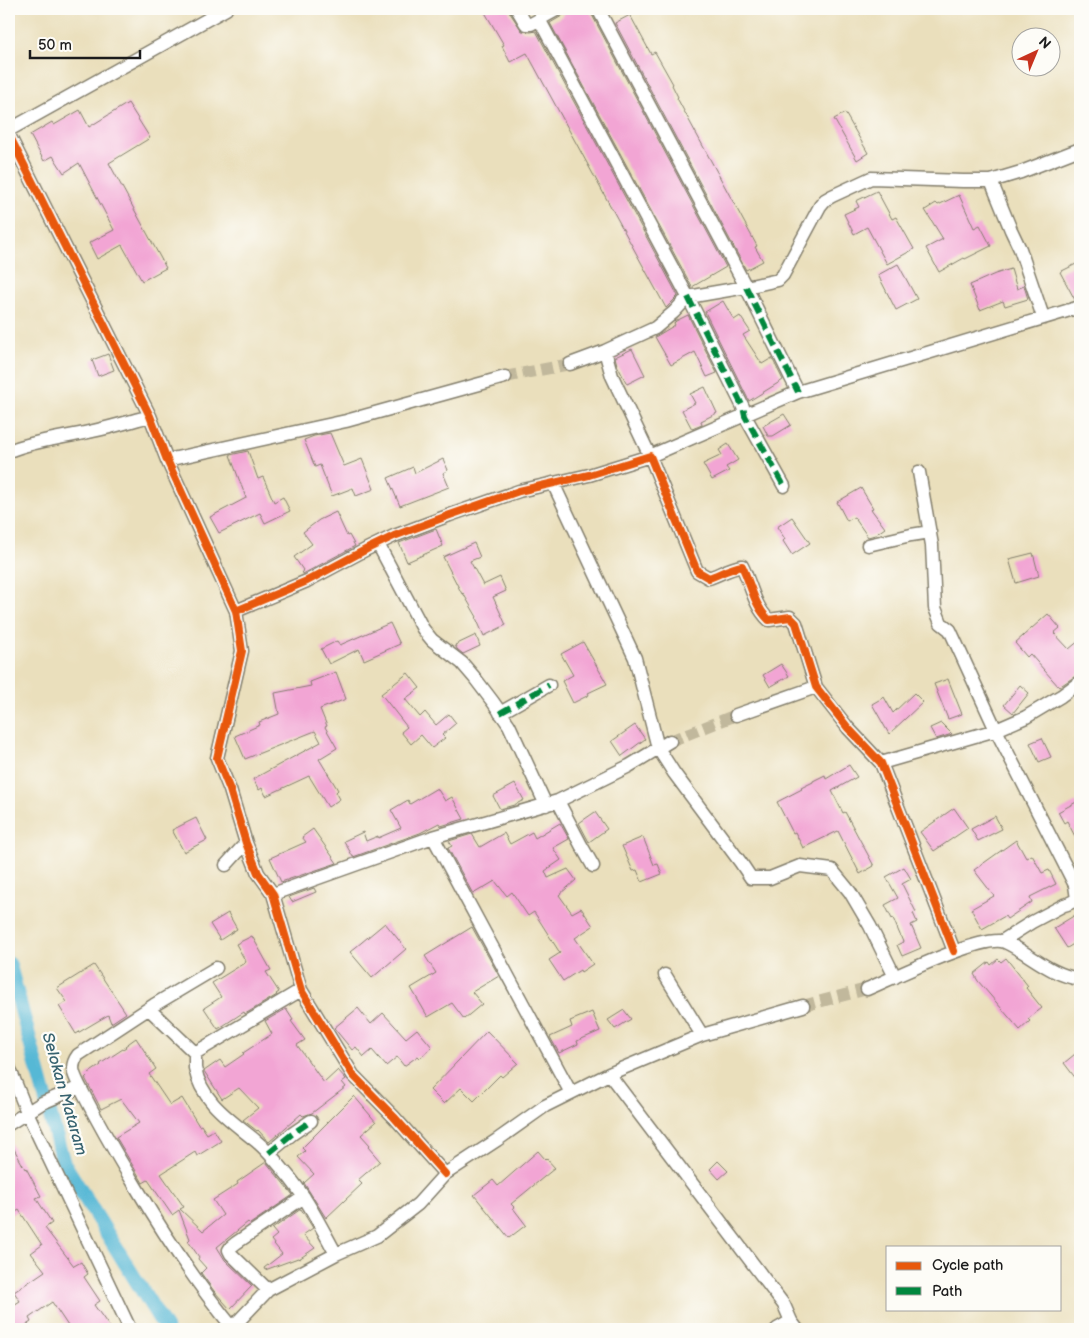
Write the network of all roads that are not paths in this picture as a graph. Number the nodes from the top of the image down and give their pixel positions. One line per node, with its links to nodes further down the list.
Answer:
1 (226, 9): 6 (street)
2 (517, 9): 5 (street)
3 (558, 9): 5 (street)
4 (598, 9): 10 (street)
5 (540, 19): 11 (street)
6 (9, 130)
7 (9, 135): 18 (street)
8 (1080, 149): 9 (street)
9 (991, 180): 10 (street); 13 (street)
10 (746, 287): 11 (street); 17 (street)
11 (688, 297): 14 (street); 19 (street)
12 (1080, 306): 13 (street)
13 (1043, 317): 17 (street)
14 (605, 351): 15 (street); 21 (street)
15 (570, 364)
16 (505, 377): 22 (street)
17 (798, 392): 19 (street)
18 (150, 416): 20 (street); 22 (street)
19 (745, 416): 21 (street); 25 (street)
20 (9, 451)
21 (650, 456): 24 (street); 32 (street)
22 (167, 460): 29 (street)
23 (919, 472): 26 (street)
24 (553, 483): 27 (street); 37 (street)
25 (784, 486)
26 (930, 532): 28 (street); 35 (street)
27 (378, 544): 29 (street); 33 (street)
28 (868, 545)
29 (236, 611): 41 (street)
30 (1080, 682): 35 (street)
31 (549, 684): 33 (street)
32 (816, 687): 34 (street); 38 (street)
33 (500, 713): 39 (street)
34 (736, 715)
35 (996, 730): 38 (street); 45 (street)
36 (670, 741): 37 (street)
37 (658, 748): 39 (street); 50 (street)
38 (881, 763): 47 (street)
39 (552, 803): 40 (street); 43 (street)
40 (433, 837): 44 (street); 61 (street)
41 (246, 843): 42 (street); 44 (street)
42 (226, 865)
43 (593, 866)
44 (273, 894): 53 (street)
45 (1079, 899): 46 (street)
46 (1002, 941): 47 (street); 51 (street)
47 (954, 951): 50 (street)
48 (216, 968): 55 (street)
49 (665, 975): 56 (street)
50 (895, 977): 52 (street)
51 (1080, 979)
52 (867, 989)
53 (301, 990): 57 (street); 66 (street)
54 (803, 1006): 56 (street)
55 (149, 1009): 57 (street); 60 (street)
56 (702, 1035): 59 (street)
57 (195, 1053): 65 (street)
58 (9, 1067): 62 (street)
59 (609, 1074): 61 (street); 70 (street)
60 (75, 1089): 62 (street); 72 (street)
61 (571, 1093): 66 (street)
62 (28, 1112): 64 (street); 71 (street)
63 (311, 1121): 65 (street)
64 (9, 1124)
65 (269, 1153): 67 (street)
66 (445, 1174): 68 (street)
67 (304, 1197): 68 (street); 69 (street)
68 (336, 1254): 69 (street)
69 (268, 1290): 72 (street)
70 (794, 1325): 73 (street)
71 (130, 1329)
72 (232, 1329)
73 (777, 1329)

